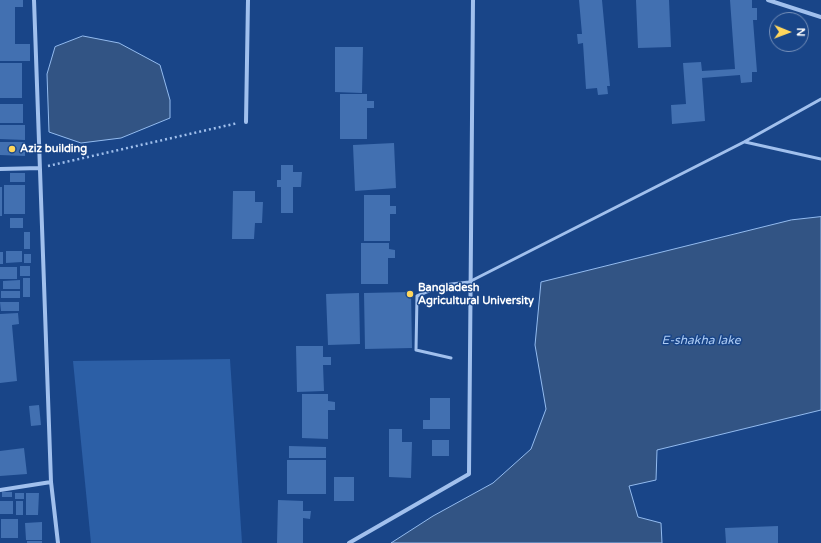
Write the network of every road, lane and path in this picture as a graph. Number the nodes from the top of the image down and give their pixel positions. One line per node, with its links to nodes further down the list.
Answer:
1 (34, 0): 10 (street)
2 (248, 0): 7 (street)
3 (474, 0): 12 (street)
4 (768, 0): 5 (street)
5 (821, 17)
6 (821, 99): 8 (lane)
7 (246, 122): 10 (path)
8 (744, 142): 9 (lane); 12 (lane)
9 (821, 159)
10 (40, 168): 11 (street); 14 (street)
11 (0, 170)
12 (469, 282): 13 (lane); 17 (street)
13 (450, 358)
14 (51, 482): 15 (street); 16 (street)
15 (0, 490)
16 (58, 543)
17 (349, 543)

